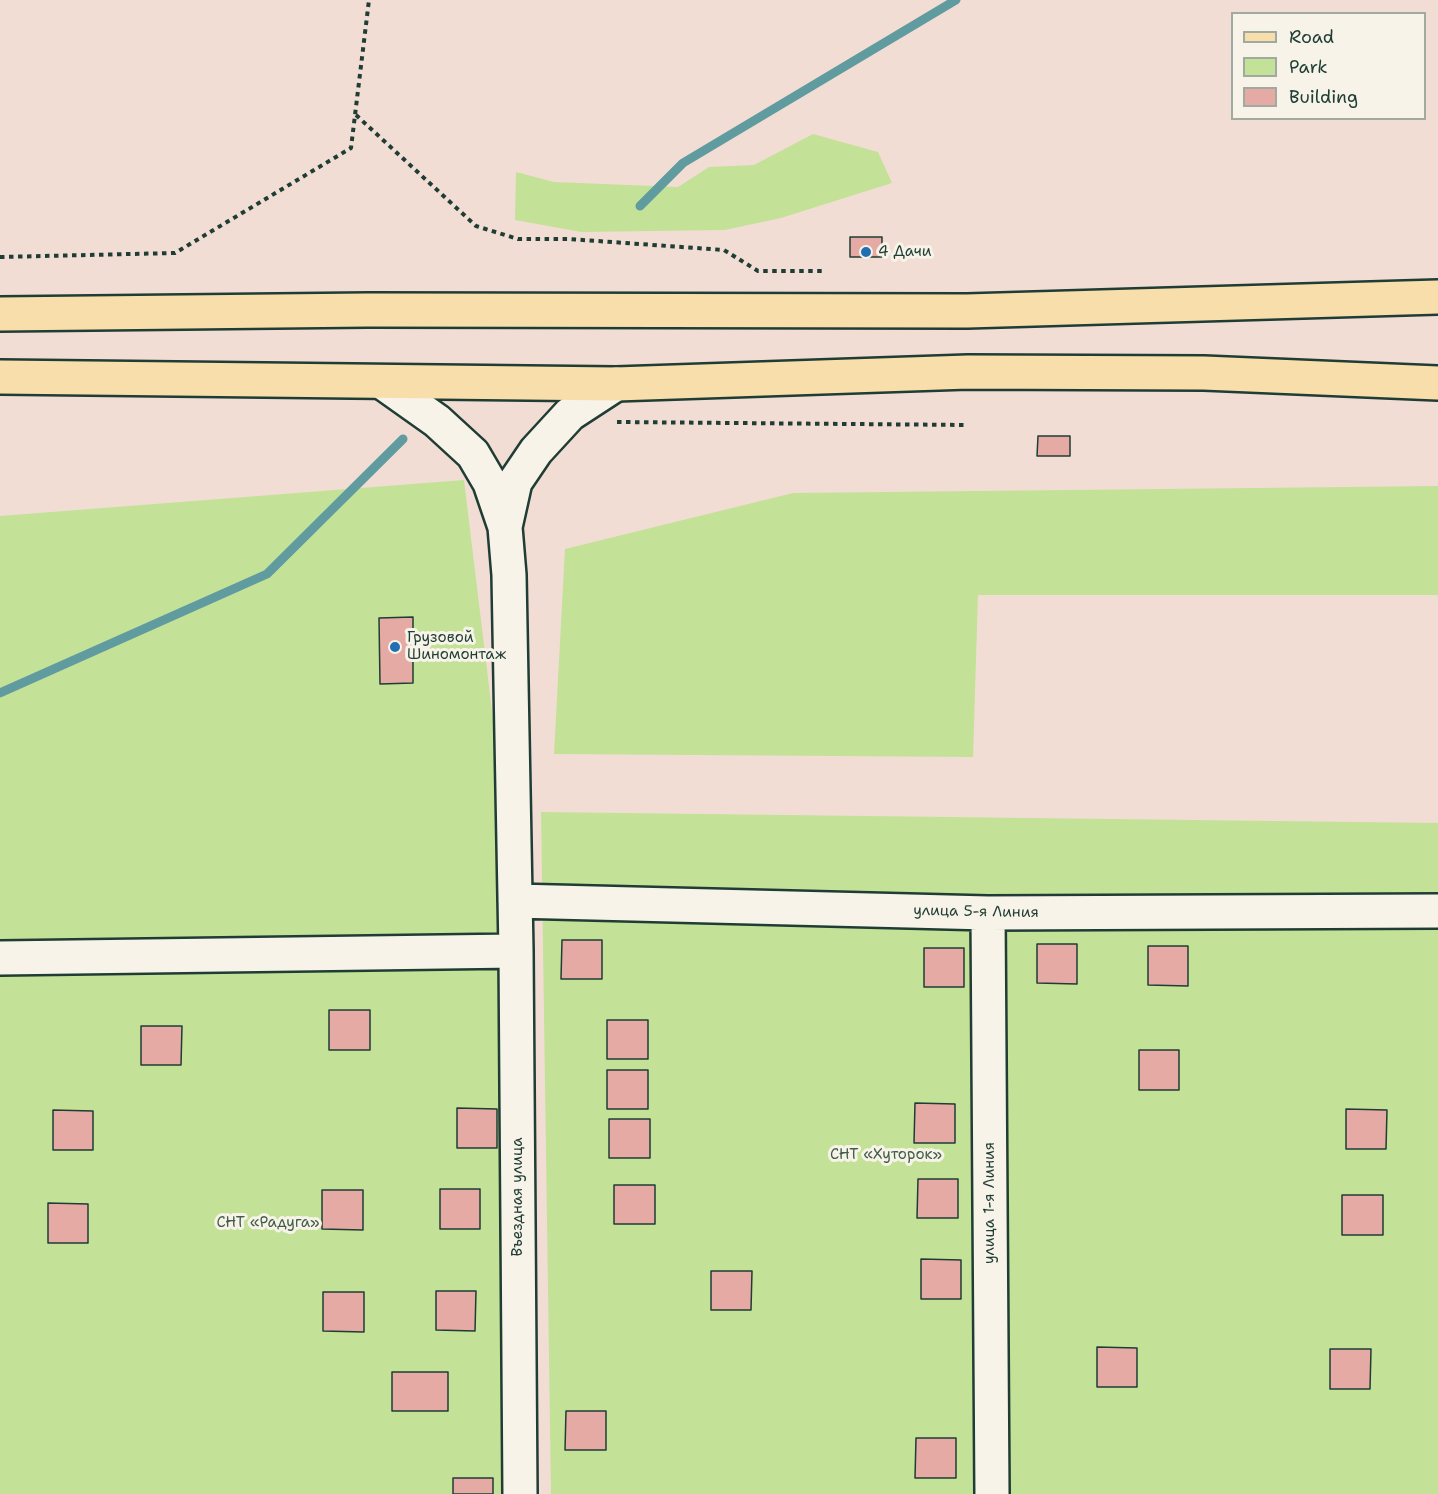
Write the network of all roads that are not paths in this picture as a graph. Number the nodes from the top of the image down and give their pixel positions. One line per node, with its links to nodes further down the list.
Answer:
1 (1438, 297): 2 (main road)
2 (0, 315)
3 (0, 377): 4 (main road)
4 (382, 382): 6 (main road); 7 (street)
5 (1438, 382): 6 (main road)
6 (616, 384): 7 (street)
7 (505, 527): 8 (street, Въездная улица)
8 (515, 901): 10 (street, улица 5-я Линия); 11 (street, Въездная улица)
9 (1438, 911): 10 (street, улица 5-я Линия)
10 (988, 913): 14 (street, улица 1-я Линия)
11 (516, 951): 12 (street); 13 (street, Въездная улица)
12 (0, 958)
13 (520, 1494)
14 (992, 1494)

